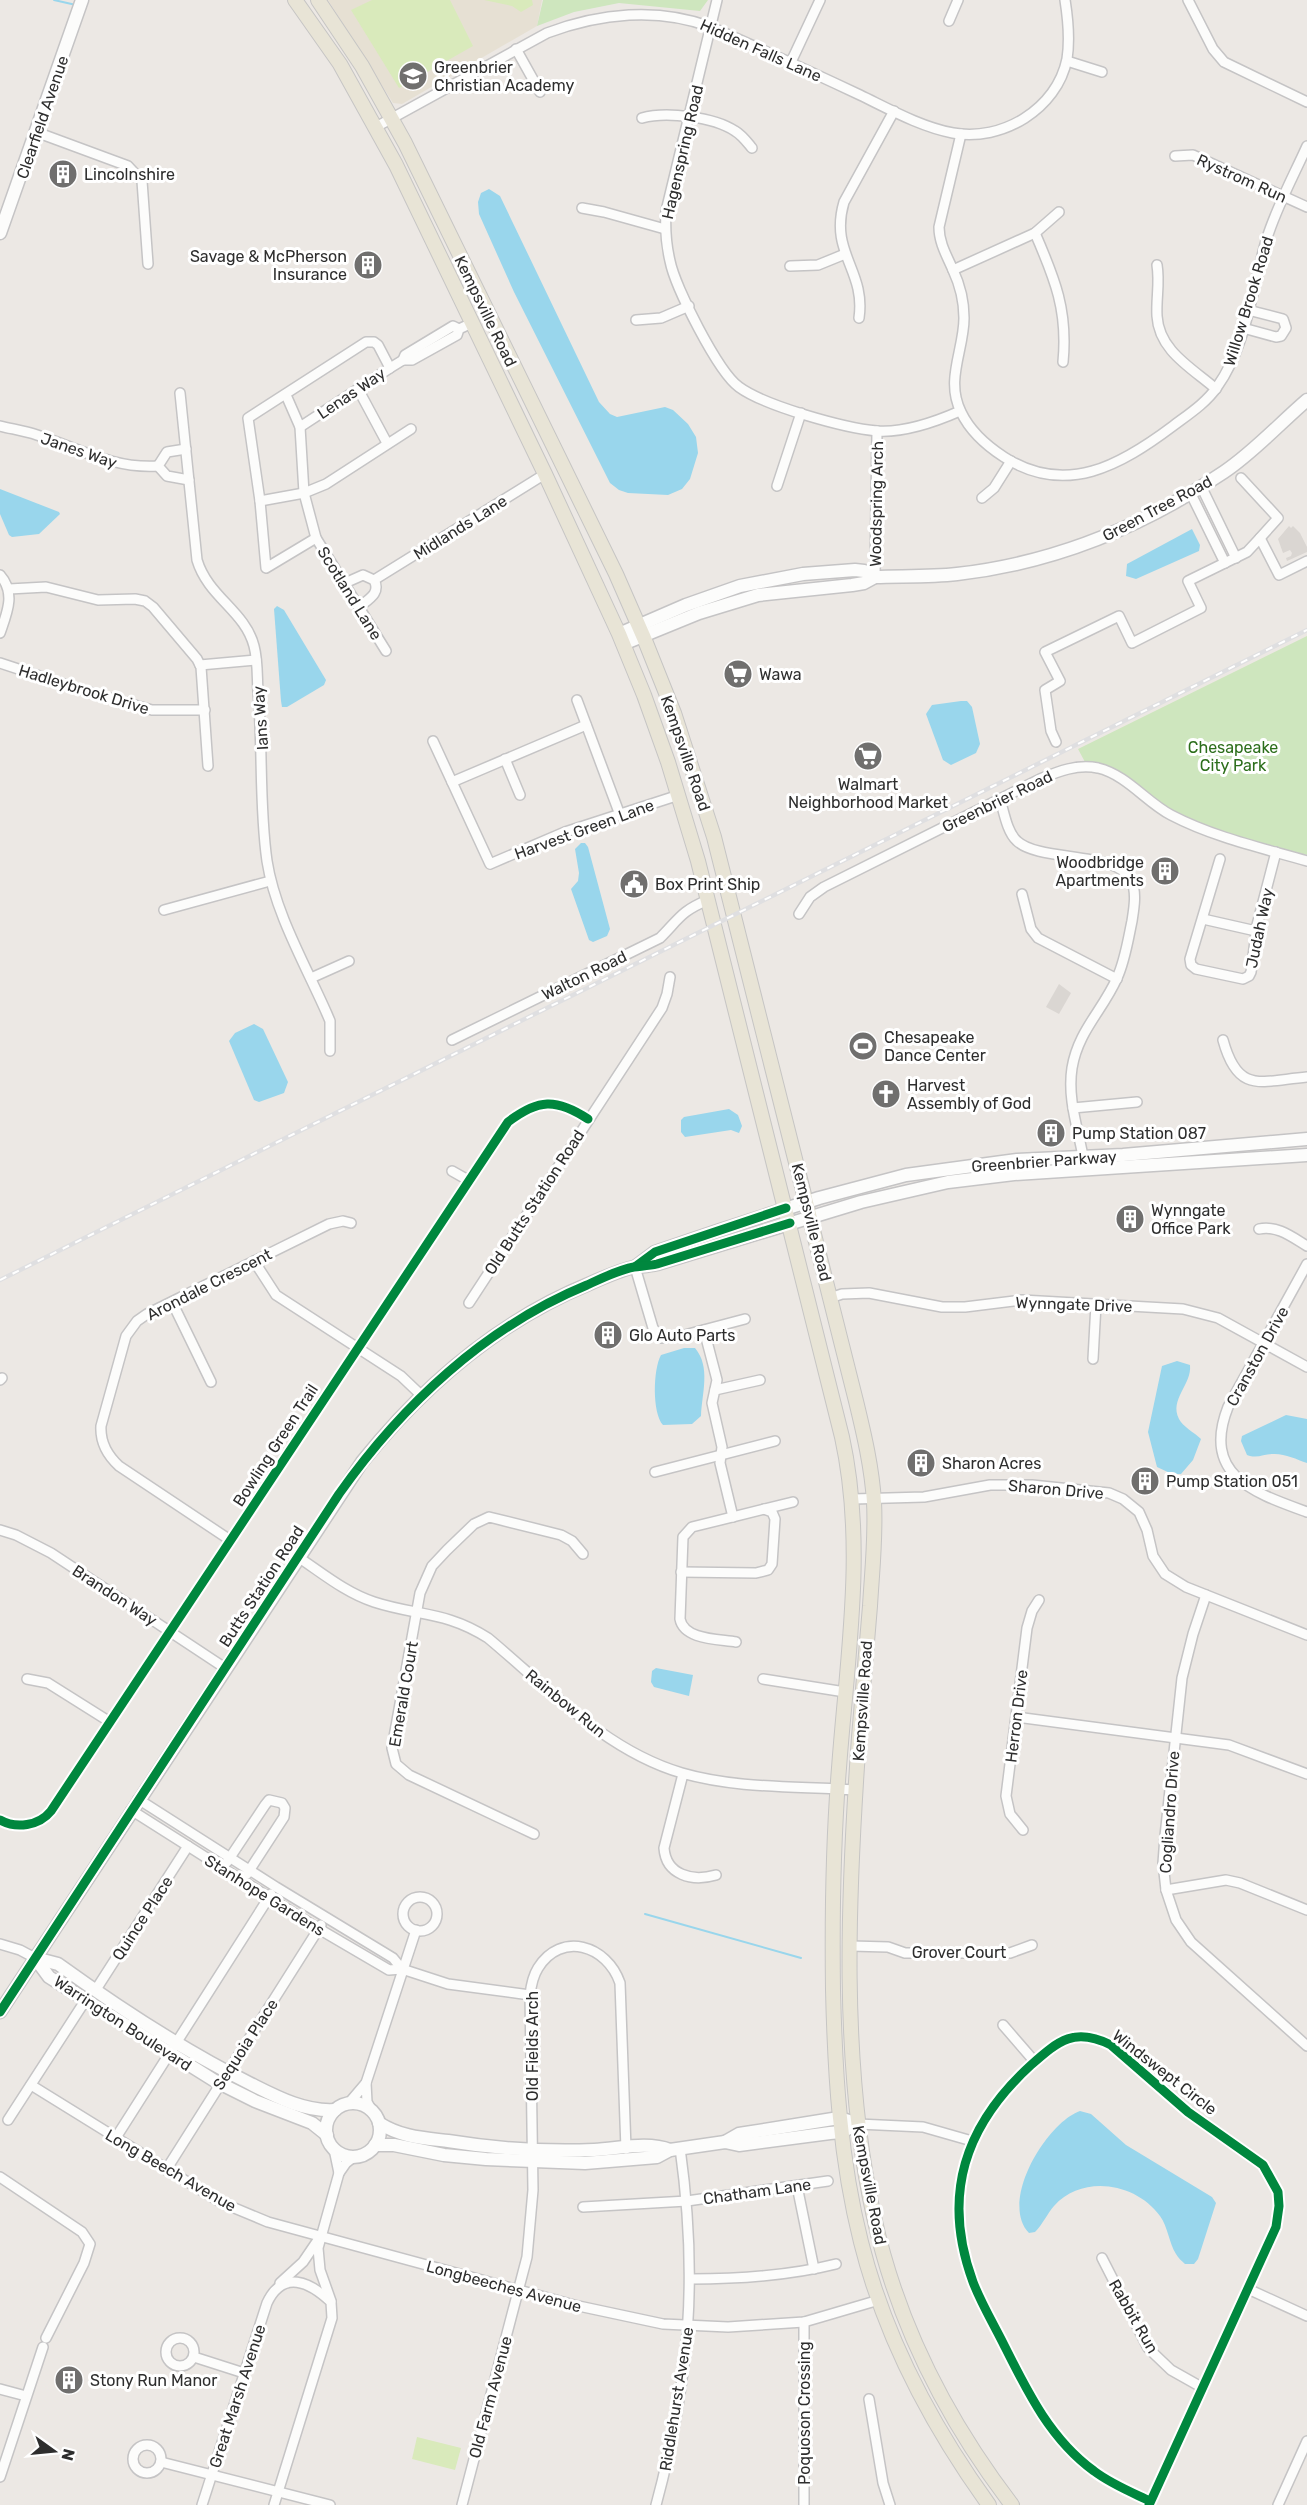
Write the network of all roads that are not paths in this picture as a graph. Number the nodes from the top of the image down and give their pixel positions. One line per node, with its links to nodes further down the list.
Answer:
1 (82, 0): 22 (street, Clearfield Avenue)
2 (295, 0): 21 (main road, Kempsville Road)
3 (318, 0): 19 (main road, Kempsville Road)
4 (717, 0): 10 (street, Hagenspring Road)
5 (820, 0): 13 (street)
6 (958, 0): 9 (street)
7 (1065, 0): 12 (street, Hidden Falls Lane)
8 (1188, 0): 16 (street)
9 (949, 21)
10 (711, 27): 11 (street, Hidden Falls Lane); 13 (street, Hidden Falls Lane); 18 (street, Hagenspring Road)
11 (516, 49): 15 (street); 19 (street, Hidden Falls Lane)
12 (1067, 60): 14 (street); 23 (street, Hidden Falls Lane)
13 (791, 62): 17 (street, Hidden Falls Lane)
14 (1102, 72)
15 (540, 92)
16 (1307, 102)
17 (894, 111): 23 (street, Hidden Falls Lane); 34 (street)
18 (689, 117): 20 (street); 25 (street); 31 (street, Hagenspring Road)
19 (392, 118): 21 (street, Hidden Falls Lane); 81 (main road, Kempsville Road)
20 (642, 118)
21 (376, 127): 43 (main road, Kempsville Road)
22 (36, 132): 32 (street, Clearfield Avenue); 35 (street)
23 (960, 134): 38 (street, Willow Brook Road)
24 (1307, 146): 27 (street)
25 (752, 148)
26 (1175, 156): 27 (street, Rystrom Run)
27 (1284, 196): 28 (street, Rystrom Run); 40 (street, Willow Brook Road)
28 (1307, 207)
29 (582, 208): 31 (street)
30 (1059, 212): 33 (street)
31 (665, 228): 39 (street, Hagenspring Road)
32 (0, 233)
33 (1035, 233): 38 (street); 45 (street)
34 (844, 254): 37 (street); 41 (street)
35 (148, 264)
36 (1156, 265): 48 (street)
37 (790, 266)
38 (953, 270): 52 (street, Willow Brook Road)
39 (689, 306): 42 (street); 53 (street, Hagenspring Road)
40 (1248, 310): 44 (street, Willow Brook Road); 44 (street)
41 (859, 318)
42 (636, 320)
43 (472, 323): 46 (street, Lenas Way); 62 (main road, Kempsville Road)
44 (1243, 328): 48 (street, Willow Brook Road)
45 (1063, 362)
46 (390, 368): 47 (street, Lenas Way); 50 (street)
47 (358, 389): 55 (street, Lenas Way); 58 (street)
48 (1216, 389): 60 (street, Willow Brook Road)
49 (180, 393): 59 (street, Ians Way)
50 (286, 395): 55 (street, Scotland Lane); 69 (street)
51 (1307, 399): 66 (street, Green Tree Road)
52 (960, 411): 57 (street, Hagenspring Road); 60 (street, Willow Brook Road)
53 (801, 413): 57 (street, Hagenspring Road); 65 (street)
54 (0, 426): 61 (street, Janes Way)
55 (300, 427): 67 (street, Scotland Lane)
56 (411, 429): 58 (street)
57 (877, 431): 76 (street, Woodspring Arch)
58 (387, 443): 67 (street)
59 (186, 449): 61 (street); 64 (street, Ians Way)
60 (1011, 461): 68 (street)
61 (158, 466): 64 (street, Janes Way)
62 (545, 474): 77 (street, Midlands Lane); 83 (main road, Kempsville Road)
63 (1241, 478): 71 (street)
64 (189, 480): 85 (street, Ians Way)
65 (777, 486)
66 (1196, 489): 72 (street); 74 (street); 76 (street, Green Tree Road)
67 (304, 493): 69 (street); 70 (street, Scotland Lane)
68 (982, 498)
69 (260, 501): 70 (street)
70 (316, 538): 78 (street, Scotland Lane)
71 (1260, 538): 72 (street); 73 (street)
72 (1236, 558): 74 (street)
73 (1307, 561)
74 (1225, 563): 92 (street)
75 (0, 575): 79 (street)
76 (875, 577): 81 (street, Green Tree Road)
77 (374, 580): 78 (street, Midlands Lane); 80 (street)
78 (345, 583): 80 (street, Scotland Lane)
79 (9, 589): 82 (street); 87 (street)
80 (359, 607): 84 (street, Scotland Lane)
81 (641, 630): 83 (street, Green Tree Road); 127 (main road, Kempsville Road)
82 (0, 633)
83 (621, 639): 97 (main road, Kempsville Road)
84 (386, 651)
85 (255, 660): 87 (street); 103 (street, Ians Way)
86 (0, 663): 89 (street, Hadleybrook Drive)
87 (200, 664): 89 (street)
88 (577, 700): 90 (street)
89 (206, 710): 94 (street)
90 (586, 725): 93 (street); 99 (street)
91 (433, 741): 95 (street)
92 (1056, 742)
93 (506, 759): 95 (street); 96 (street)
94 (208, 766)
95 (452, 782): 99 (street, Harvest Green Lane)
96 (520, 795)
97 (679, 795): 99 (street, Harvest Green Lane); 105 (main road, Kempsville Road)
98 (1000, 799): 100 (street, Greenbrier Road); 107 (street, Greenbrier Road); 113 (street)
99 (620, 815)
100 (1276, 852): 102 (street, Greenbrier Road); 109 (street, Judah Way)
101 (1220, 859): 108 (street, Judah Way)
102 (1307, 861)
103 (270, 882): 106 (street); 112 (street, Ians Way)
104 (1022, 894): 113 (street)
105 (708, 900): 114 (street, Walton Road); 128 (main road, Kempsville Road)
106 (164, 910)
107 (798, 914)
108 (1203, 918): 109 (street); 109 (street, Judah Way)
109 (1256, 931)
110 (349, 961): 112 (street)
111 (670, 977): 120 (street, Old Butts Station Road)
112 (311, 978): 116 (street, Ians Way)
113 (1117, 979): 119 (street)
114 (452, 1040)
115 (1223, 1040): 117 (street)
116 (330, 1051)
117 (1307, 1077)
118 (1137, 1102): 119 (street)
119 (1073, 1108): 123 (street)
120 (588, 1119): 126 (street, Bowling Green Trail); 139 (street, Old Butts Station Road)
121 (1307, 1139): 123 (street, Greenbrier Parkway)
122 (1307, 1155): 125 (street, Greenbrier Parkway)
123 (1084, 1158): 125 (street); 127 (street, Greenbrier Parkway)
124 (452, 1171): 126 (street)
125 (1086, 1171): 129 (street, Greenbrier Parkway)
126 (468, 1180): 144 (street, Bowling Green Trail)
127 (806, 1202): 128 (street, Greenbrier Parkway); 129 (main road, Kempsville Road)
128 (786, 1208): 131 (main road, Kempsville Road); 136 (street, Butts Station Road)
129 (810, 1217): 131 (street, Greenbrier Parkway); 137 (main road, Kempsville Road)
130 (351, 1223): 134 (street, Arondale Crescent)
131 (790, 1223): 136 (street, Butts Station Road); 155 (main road, Kempsville Road)
132 (1259, 1229): 133 (street)
133 (1307, 1246)
134 (254, 1261): 138 (street, Arondale Crescent); 144 (street)
135 (1307, 1264): 143 (street, Cranston Drive)
136 (635, 1267): 142 (street); 150 (street, Butts Station Road)
137 (830, 1298): 140 (street, Wynngate Drive); 154 (main road, Kempsville Road)
138 (172, 1302): 148 (street); 161 (street, Arondale Crescent)
139 (469, 1303)
140 (1096, 1304): 143 (street, Wynngate Drive); 145 (street)
141 (745, 1319): 142 (street)
142 (705, 1330): 149 (street)
143 (1264, 1343): 146 (street, Wynngate Drive); 158 (street, Cranston Drive)
144 (357, 1348): 150 (street); 161 (street, Bowling Green Trail)
145 (1094, 1359)
146 (1307, 1367)
147 (760, 1380): 149 (street)
148 (212, 1382)
149 (715, 1390): 152 (street)
150 (422, 1396): 163 (street, Butts Station Road)
151 (775, 1441): 152 (street)
152 (721, 1455): 153 (street); 159 (street)
153 (655, 1472)
154 (873, 1498): 155 (street, Sharon Drive); 165 (street, Sharon Drive); 181 (main road, Kempsville Road)
155 (854, 1499): 174 (main road, Kempsville Road)
156 (793, 1502): 157 (street)
157 (764, 1509): 159 (street); 164 (street)
158 (1307, 1512)
159 (733, 1517): 164 (street)
160 (0, 1530): 168 (street, Brandon Way)
161 (230, 1540): 168 (street, Bowling Green Trail)
162 (583, 1554): 167 (street, Emerald Court)
163 (298, 1557): 167 (street, Rainbow Run); 171 (street, Butts Station Road)
164 (681, 1572): 170 (street)
165 (1206, 1595): 169 (street, Sharon Drive); 177 (street, Cogliandro Drive)
166 (1039, 1600): 175 (street, Herron Drive)
167 (417, 1611): 178 (street, Rainbow Run); 187 (street, Emerald Court)
168 (170, 1631): 171 (street, Brandon Way); 176 (street, Bowling Green Trail)
169 (1307, 1635)
170 (736, 1642)
171 (225, 1668): 182 (street, Butts Station Road)
172 (27, 1679): 176 (street)
173 (764, 1679): 174 (street)
174 (845, 1692): 180 (main road, Kempsville Road)
175 (1016, 1718): 177 (street); 185 (street, Herron Drive)
176 (110, 1722): 184 (street, Bowling Green Trail)
177 (1175, 1738): 179 (street); 196 (street, Cogliandro Drive)
178 (683, 1773): 180 (street, Rainbow Run); 193 (street)
179 (1307, 1774)
180 (837, 1789): 181 (street, Rainbow Run); 225 (main road, Kempsville Road)
181 (855, 1790): 204 (main road, Kempsville Road)
182 (138, 1799): 183 (street, Butts Station Road); 186 (street, Stanhope Gardens)
183 (131, 1810): 188 (street, Stanhope Gardens); 205 (street, Butts Station Road)
184 (0, 1820)
185 (1023, 1830)
186 (192, 1834): 189 (street); 190 (street, Stanhope Gardens)
187 (534, 1834)
188 (188, 1846): 189 (street, Stanhope Gardens); 207 (street, Quince Place)
189 (201, 1855): 191 (street, Stanhope Gardens)
190 (230, 1858): 191 (street); 192 (street, Stanhope Gardens); 192 (street)
191 (223, 1869): 194 (street, Stanhope Gardens)
192 (250, 1871): 194 (street); 195 (street, Stanhope Gardens)
193 (716, 1875)
194 (243, 1881): 197 (street, Stanhope Gardens)
195 (276, 1887): 197 (street); 199 (street, Stanhope Gardens)
196 (1166, 1890): 198 (street); 212 (street, Cogliandro Drive)
197 (269, 1898): 200 (street, Stanhope Gardens); 213 (street)
198 (1307, 1910)
199 (326, 1918): 200 (street, Sequoia Place); 206 (street, Stanhope Gardens)
200 (319, 1929): 206 (street, Stanhope Gardens); 215 (street, Sequoia Place)
201 (416, 1930): 206 (street)
202 (0, 1944): 205 (street)
203 (1032, 1945): 204 (street, Grover Court)
204 (851, 1946): 224 (main road, Kempsville Road)
205 (36, 1958): 207 (street, Warrington Boulevard); 209 (street, Warrington Boulevard); 210 (street, Butts Station Road)
206 (402, 1969): 208 (street, Stanhope Gardens); 217 (street)
207 (95, 1990): 213 (street, Warrington Boulevard)
208 (530, 1995): 231 (street, Old Fields Arch); 233 (street, Old Fields Arch)
209 (85, 2001): 213 (street, Warrington Boulevard); 218 (street)
210 (0, 2012)
211 (1003, 2025): 214 (street)
212 (1307, 2046)
213 (173, 2049): 215 (street, Warrington Boulevard); 216 (street, Warrington Boulevard); 227 (street)
214 (1035, 2062): 228 (street, Windswept Circle); 249 (street, Windswept Circle)
215 (227, 2072): 216 (street, Sequoia Place); 220 (street, Warrington Boulevard)
216 (220, 2084): 226 (street, Warrington Boulevard); 235 (street, Sequoia Place)
217 (366, 2084): 219 (street); 221 (street)
218 (31, 2085): 222 (street); 227 (street, Long Beech Avenue)
219 (349, 2103): 220 (street); 221 (street)
220 (335, 2110): 226 (street)
221 (372, 2111): 223 (street)
222 (8, 2121)
223 (379, 2123): 229 (street); 233 (street)
224 (858, 2124): 225 (street); 228 (street); 265 (main road, Kempsville Road)
225 (840, 2125): 232 (street); 250 (main road, Kempsville Road)
226 (327, 2135): 230 (street)
227 (116, 2139): 235 (street, Long Beech Avenue)
228 (972, 2140): 268 (street, Windswept Circle)
229 (375, 2145): 233 (street); 234 (street)
230 (334, 2149): 234 (street); 236 (street, Great Marsh Avenue)
231 (626, 2149): 232 (street); 233 (street)
232 (675, 2149): 233 (street); 240 (street, Riddlehurst Avenue)
233 (532, 2156): 248 (street, Old Fields Arch)
234 (355, 2157): 236 (street, Great Marsh Avenue)
235 (166, 2170): 242 (street, Long Beech Avenue)
236 (339, 2173): 242 (street, Great Marsh Avenue)
237 (0, 2177): 259 (street)
238 (828, 2181): 239 (street, Chatham Lane)
239 (797, 2186): 240 (street, Chatham Lane); 245 (street)
240 (687, 2201): 241 (street, Chatham Lane); 246 (street, Riddlehurst Avenue)
241 (584, 2207)
242 (320, 2238): 247 (street, Great Marsh Avenue); 248 (street, Longbeeches Avenue); 251 (street, Great Marsh Avenue)
243 (1102, 2258): 257 (street, Rabbit Run)
244 (836, 2264): 245 (street)
245 (814, 2269): 246 (street)
246 (691, 2279): 254 (street, Riddlehurst Avenue)
247 (275, 2289): 251 (street); 256 (street, Great Marsh Avenue)
248 (520, 2289): 254 (street, Longbeeches Avenue); 272 (street, Old Farm Avenue)
249 (1248, 2289): 252 (street); 257 (street, Windswept Circle)
250 (879, 2300): 253 (street, Longbeeches Avenue); 267 (main road, Kempsville Road)
251 (331, 2302): 266 (street, Great Marsh Avenue)
252 (1307, 2316)
253 (804, 2322): 254 (street, Longbeeches Avenue); 274 (street, Poquoson Crossing)
254 (689, 2326): 273 (street, Riddlehurst Avenue)
255 (194, 2356): 256 (street)
256 (244, 2373): 263 (street, Great Marsh Avenue)
257 (1203, 2388): 268 (street, Windswept Circle)
258 (0, 2389): 259 (street)
259 (26, 2396): 264 (street)
260 (869, 2399): 275 (street)
261 (1307, 2441): 277 (street)
262 (161, 2462): 263 (street)
263 (211, 2474): 266 (street); 269 (street, Great Marsh Avenue)
264 (0, 2477)
265 (1000, 2490): 267 (street); 276 (main road, Kempsville Road)
266 (278, 2492): 270 (street, Great Marsh Avenue); 271 (street)
267 (984, 2503)
268 (1150, 2503)
269 (202, 2505)
270 (274, 2505)
271 (330, 2505)
272 (462, 2505)
273 (656, 2505)
274 (804, 2505)
275 (890, 2505)
276 (1012, 2505)
277 (1278, 2505)

